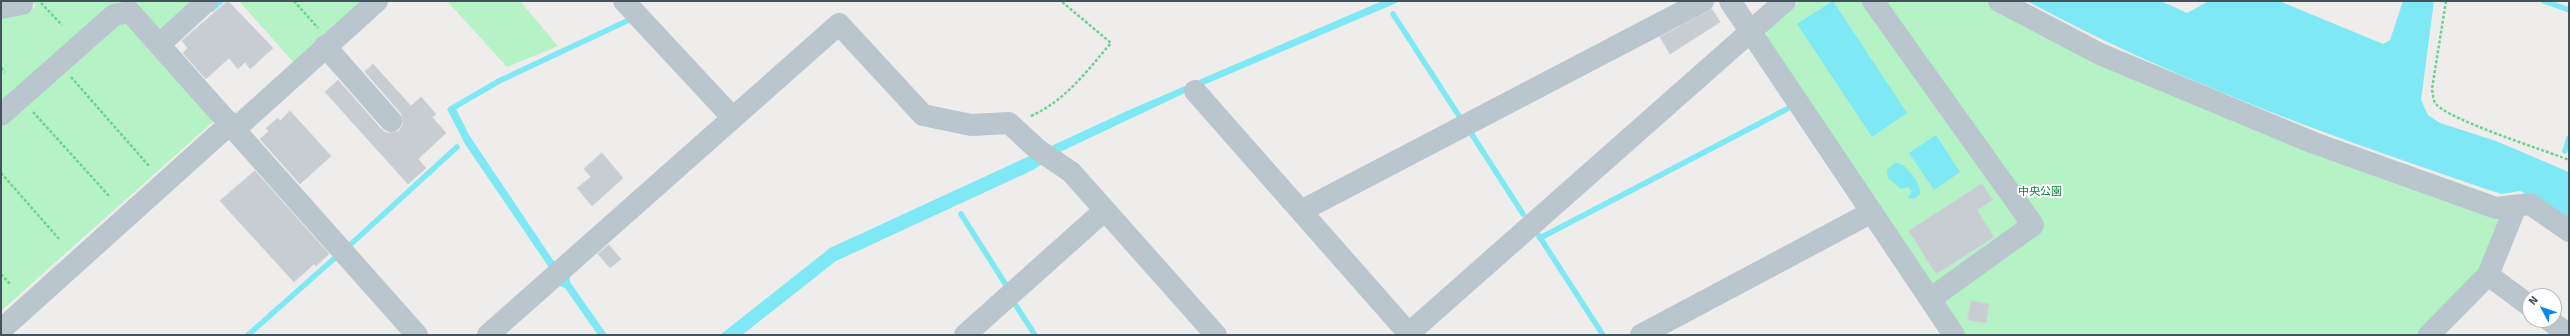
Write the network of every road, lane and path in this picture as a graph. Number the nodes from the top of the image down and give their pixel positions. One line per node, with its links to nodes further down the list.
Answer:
1 (207, 1): 16 (street)
2 (294, 1): 15 (path)
3 (377, 1): 15 (street)
4 (624, 1): 23 (street)
5 (1061, 1): 25 (path)
6 (1703, 1): 33 (street)
7 (1730, 1): 14 (street)
8 (1785, 1): 14 (street)
9 (1874, 1): 40 (street)
10 (1999, 1): 31 (street)
11 (2446, 1): 27 (path)
12 (21, 4): 13 (path)
13 (62, 24)
14 (1752, 32): 34 (street); 44 (street)
15 (328, 44): 24 (street); 26 (street)
16 (159, 45): 17 (street); 26 (street)
17 (59, 64): 21 (street); 28 (path)
18 (1, 68): 19 (path)
19 (5, 72)
20 (1195, 91): 33 (street)
21 (20, 98): 22 (street); 30 (path)
22 (1, 115)
23 (733, 118): 25 (street); 46 (street)
24 (391, 121)
25 (1009, 123): 32 (street)
26 (233, 126): 43 (street); 45 (street)
27 (2569, 160)
28 (149, 166)
29 (1, 173): 36 (path)
30 (109, 196)
31 (2516, 206): 35 (street); 38 (street)
32 (1105, 210): 47 (street); 48 (street)
33 (1301, 211): 44 (street)
34 (1872, 212): 40 (street); 49 (street)
35 (2569, 231)
36 (60, 240)
37 (1, 274): 39 (path)
38 (2488, 275): 41 (street); 51 (street)
39 (10, 284)
40 (1930, 299): 50 (street)
41 (2522, 300)
42 (2560, 328): 52 (street)
43 (1, 330)
44 (1409, 334)
45 (417, 335)
46 (488, 335)
47 (965, 335)
48 (1216, 335)
49 (1641, 335)
50 (1954, 335)
51 (2429, 335)
52 (2569, 335)

